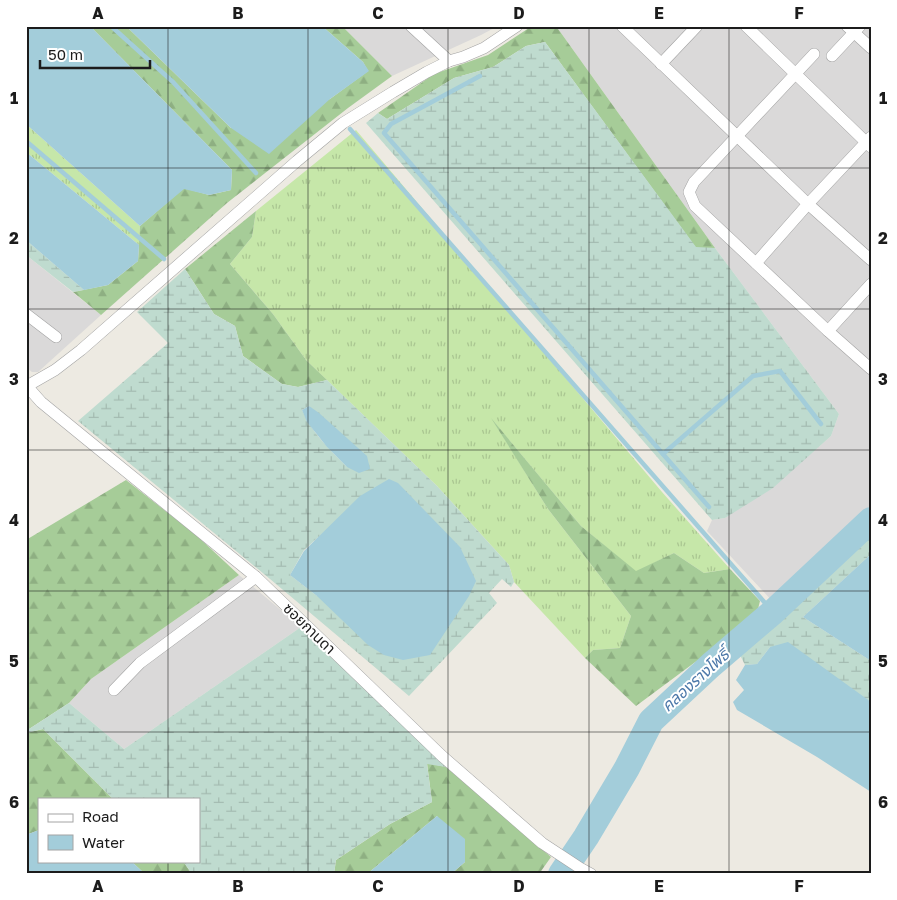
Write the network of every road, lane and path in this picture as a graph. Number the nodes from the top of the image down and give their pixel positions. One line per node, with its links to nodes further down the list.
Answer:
1 (411, 26): 10 (street)
2 (517, 26): 10 (street)
3 (622, 26): 11 (street)
4 (697, 26): 11 (street)
5 (746, 26): 12 (street)
6 (854, 29): 7 (street); 9 (street)
7 (871, 48)
8 (814, 54): 12 (street)
9 (832, 56)
10 (449, 61): 23 (street)
11 (661, 64): 13 (street)
12 (794, 73): 13 (street); 14 (street)
13 (737, 136): 15 (street); 17 (street)
14 (869, 142): 15 (street)
15 (808, 204): 16 (street); 17 (street)
16 (871, 260)
17 (756, 263): 20 (street)
18 (871, 284): 20 (street)
19 (26, 314): 21 (street)
20 (828, 331): 22 (street)
21 (56, 336)
22 (871, 368)
23 (27, 386): 24 (street, ซอยกานดา)
24 (256, 577): 25 (street); 26 (street, ซอยกานดา)
25 (114, 690)
26 (591, 874)

